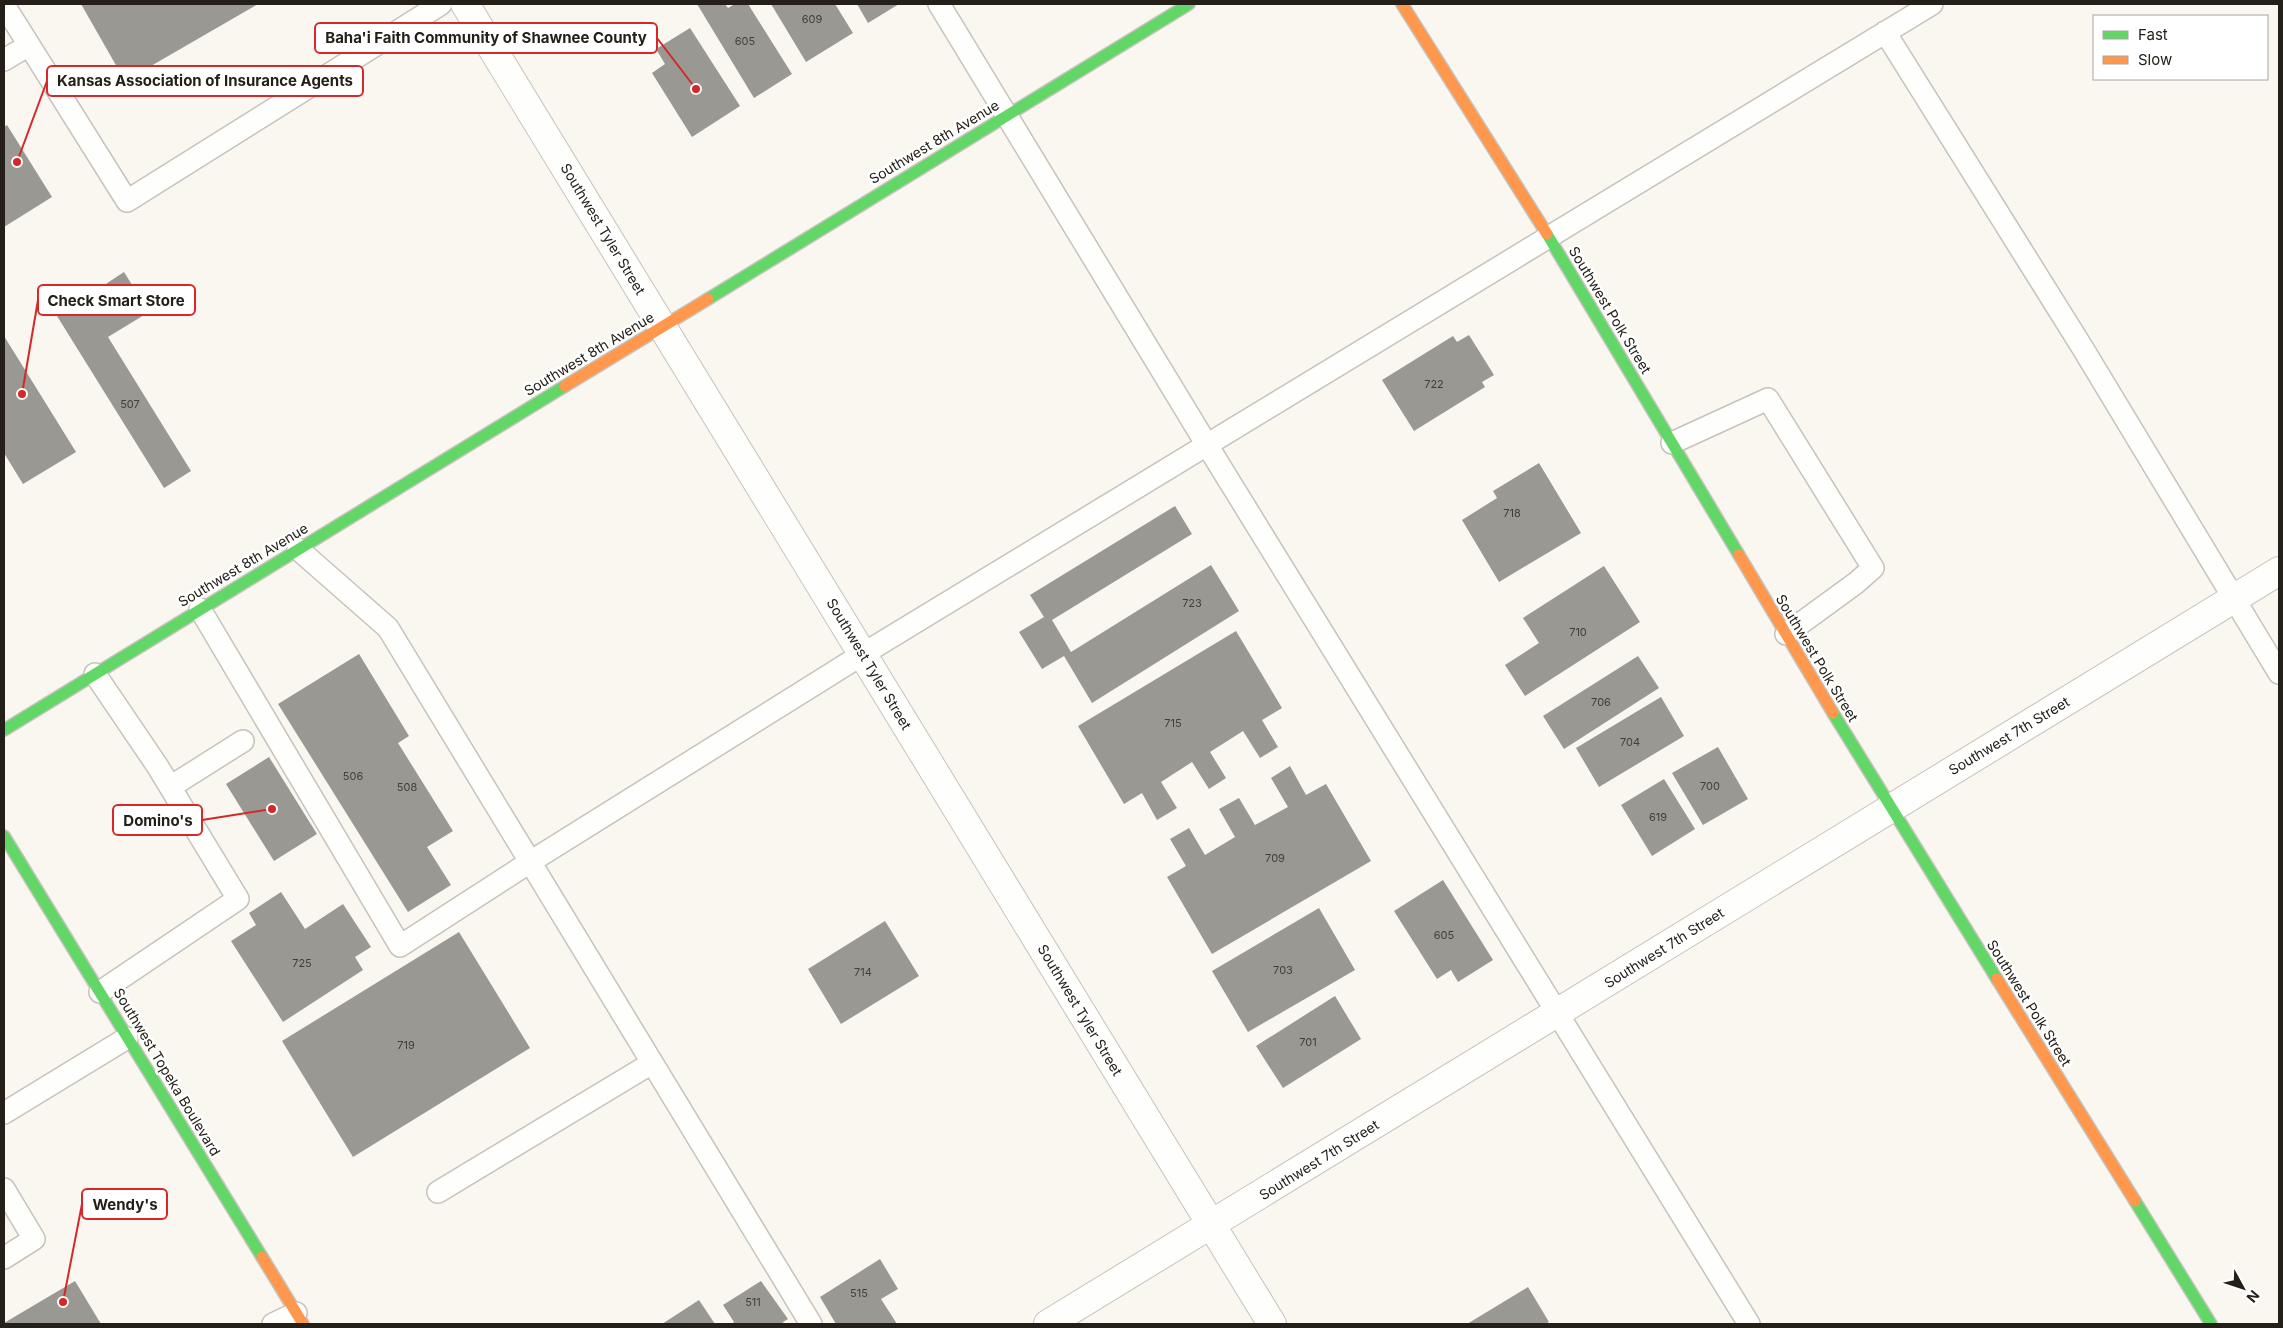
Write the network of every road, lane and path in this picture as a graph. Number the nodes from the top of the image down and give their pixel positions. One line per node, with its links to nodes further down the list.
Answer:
1 (441, 4): 9 (lane)
2 (465, 4): 13 (street, Southwest Tyler Street)
3 (939, 4): 11 (lane)
4 (1189, 4): 11 (street, Southwest 8th Avenue)
5 (1402, 4): 12 (street, Southwest Polk Street)
6 (1932, 4): 8 (lane)
7 (4, 5): 9 (lane)
8 (1885, 32): 12 (lane); 18 (lane)
9 (29, 45): 10 (lane)
10 (4, 60)
11 (1007, 115): 13 (street, Southwest 8th Avenue); 15 (lane)
12 (1549, 237): 14 (street, Southwest Polk Street); 15 (lane)
13 (662, 326): 16 (street, Southwest 8th Avenue); 21 (street, Southwest Tyler Street)
14 (1672, 443): 20 (street, Southwest Polk Street); 20 (lane)
15 (1207, 445): 21 (lane); 31 (lane)
16 (298, 549): 19 (street, Southwest 8th Avenue); 29 (lane)
17 (2279, 571): 18 (street, Southwest 7th Street)
18 (2234, 599): 22 (lane); 27 (street, Southwest 7th Street)
19 (200, 609): 23 (street, Southwest 8th Avenue); 29 (lane)
20 (1786, 634): 27 (street, Southwest Polk Street)
21 (863, 654): 29 (lane); 37 (street, Southwest Tyler Street)
22 (2279, 673)
23 (95, 674): 24 (street, Southwest 8th Avenue); 26 (lane)
24 (4, 730)
25 (243, 742): 26 (lane)
26 (170, 786): 30 (lane)
27 (1891, 808): 31 (street, Southwest 7th Street); 45 (street, Southwest Polk Street)
28 (4, 836): 30 (street, Southwest Topeka Boulevard)
29 (530, 862): 33 (lane)
30 (100, 992): 32 (street, Southwest Topeka Boulevard)
31 (1558, 1013): 37 (street, Southwest 7th Street); 44 (lane)
32 (128, 1038): 34 (lane); 39 (street, Southwest Topeka Boulevard)
33 (652, 1063): 36 (lane); 41 (lane)
34 (4, 1112)
35 (4, 1189): 38 (lane)
36 (438, 1192)
37 (1211, 1226): 42 (street, Southwest 7th Street); 43 (street, Southwest Tyler Street)
38 (4, 1258)
39 (299, 1319): 40 (lane)
40 (273, 1324)
41 (811, 1324)
42 (1048, 1324)
43 (1272, 1324)
44 (1749, 1324)
45 (2211, 1324)

